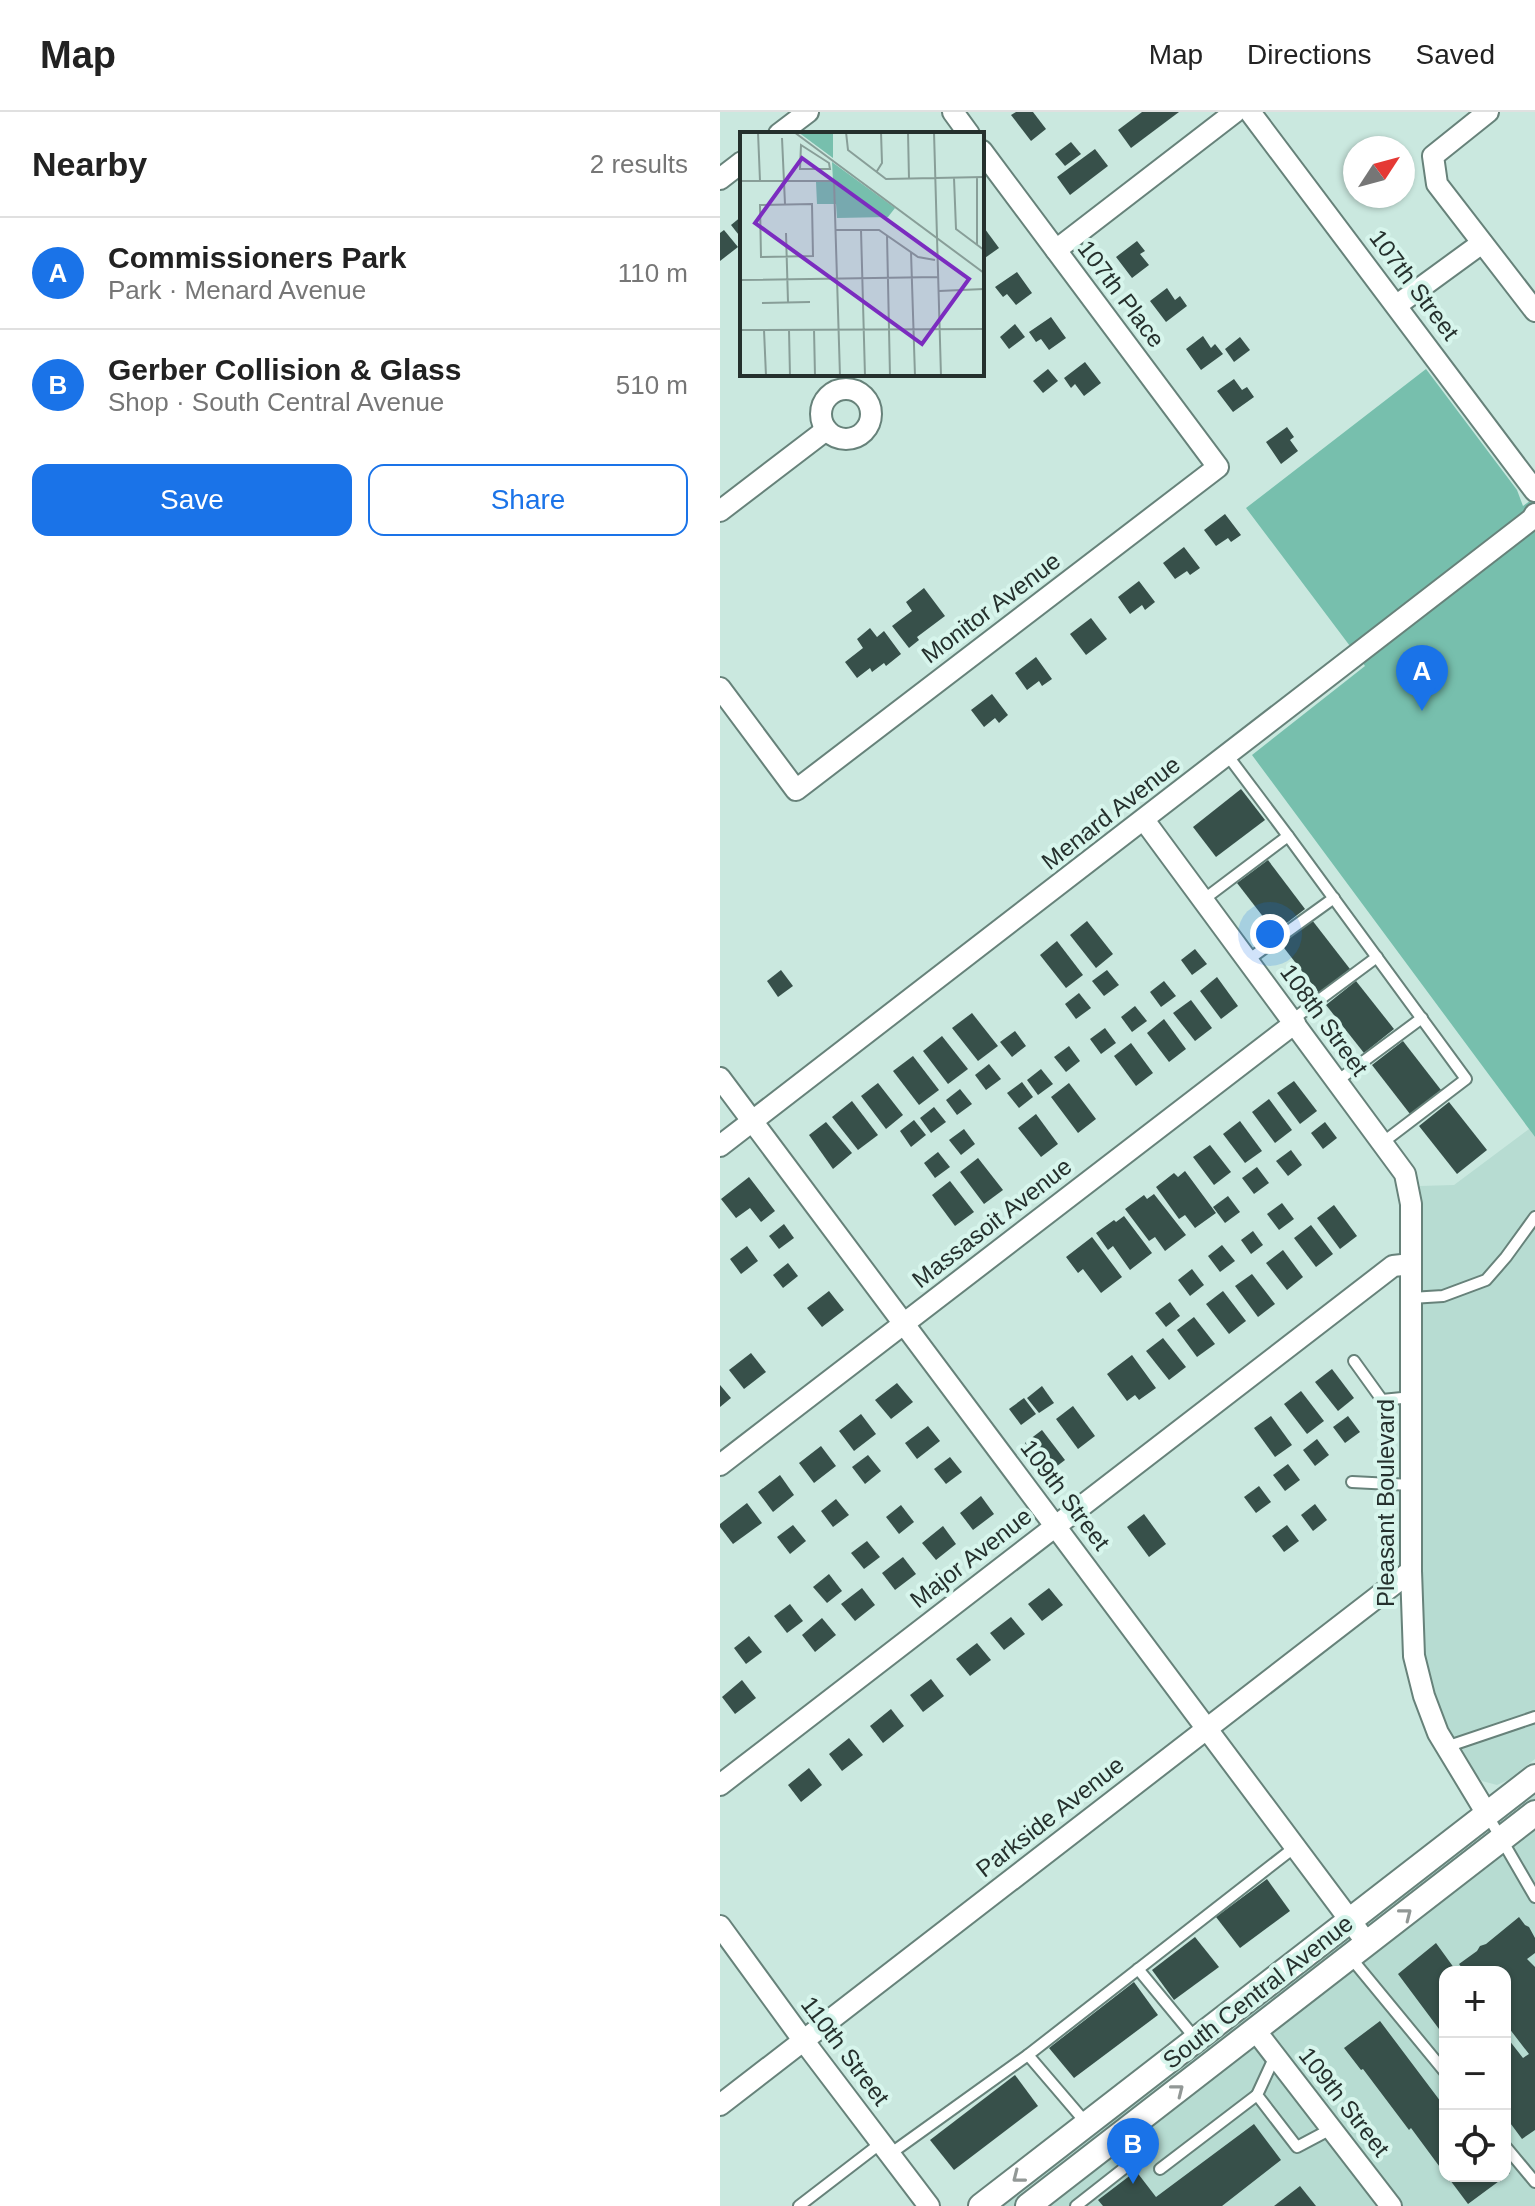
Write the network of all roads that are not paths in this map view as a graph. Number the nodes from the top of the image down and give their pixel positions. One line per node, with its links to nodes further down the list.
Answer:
1 (808, 112): 6 (street)
2 (953, 112): 7 (street)
3 (1235, 112): 12 (street)
4 (1250, 112): 13 (street, 107th Street)
5 (1488, 112): 11 (street)
6 (782, 132)
7 (968, 132)
8 (984, 154): 12 (street, 107th Place)
9 (740, 164): 10 (street)
10 (720, 179)
11 (1482, 243): 13 (street); 14 (street)
12 (1056, 250): 16 (street, 107th Place)
13 (1397, 305): 17 (street, 107th Street)
14 (1535, 311)
15 (826, 430): 18 (street)
16 (1218, 467): 20 (street, Monitor Avenue)
17 (1535, 491)
18 (720, 511)
19 (1534, 519): 21 (street, Menard Avenue)
20 (720, 688)
21 (1228, 756): 22 (street, Menard Avenue); 23 (lane)
22 (1144, 820): 25 (street, 108th Street); 32 (street, Menard Avenue)
23 (1288, 836): 24 (lane); 25 (lane)
24 (1334, 898): 26 (lane); 27 (lane)
25 (1203, 900): 27 (street, 108th Street)
26 (1377, 957): 28 (lane); 29 (lane)
27 (1248, 960): 29 (street, 108th Street)
28 (1422, 1018): 31 (lane); 33 (lane)
29 (1294, 1021): 31 (street, 108th Street); 39 (street, Massasoit Avenue)
30 (720, 1078): 32 (street, 109th Street)
31 (1337, 1081): 33 (street, 108th Street)
32 (752, 1121): 34 (street, Menard Avenue); 39 (street, 109th Street)
33 (1382, 1143): 35 (street, 108th Street)
34 (720, 1146)
35 (1405, 1174): 37 (street, Pleasant Boulevard)
36 (1535, 1217): 38 (lane)
37 (1411, 1264): 38 (street, Pleasant Boulevard); 45 (street, Major Avenue)
38 (1411, 1298): 41 (street, Pleasant Boulevard)
39 (904, 1323): 42 (street, Massasoit Avenue); 45 (street, 109th Street)
40 (1354, 1361): 41 (lane)
41 (1412, 1397): 44 (street, Pleasant Boulevard)
42 (720, 1465)
43 (1352, 1482): 44 (lane)
44 (1411, 1485): 46 (street, Pleasant Boulevard)
45 (1055, 1525): 48 (street, 109th Street); 51 (street, Major Avenue)
46 (1411, 1571): 48 (street, Parkside Avenue); 49 (street, Pleasant Boulevard)
47 (1535, 1717): 49 (lane)
48 (1207, 1729): 55 (street, 109th Street); 63 (street, Parkside Avenue)
49 (1446, 1747): 53 (street, Pleasant Boulevard)
50 (1535, 1777): 53 (street, South Central Avenue)
51 (720, 1785)
52 (1535, 1813): 54 (street, South Central Avenue)
53 (1487, 1814): 54 (lane); 57 (street, South Central Avenue)
54 (1501, 1840): 56 (lane); 59 (street, South Central Avenue, one-way to 54)
55 (1295, 1847): 57 (street, 109th Street); 60 (lane)
56 (1535, 1897)
57 (1350, 1920): 59 (street, 109th Street); 62 (street, South Central Avenue)
58 (720, 1926): 63 (street, 110th Street)
59 (1359, 1950): 61 (street, South Central Avenue); 66 (lane)
60 (1138, 1969): 62 (lane); 64 (lane)
61 (1255, 2030): 65 (street, 109th Street); 79 (street, South Central Avenue, one-way to 61)
62 (1196, 2039): 69 (street, South Central Avenue)
63 (803, 2040): 68 (street, Parkside Avenue); 71 (street, 110th Street)
64 (1028, 2055): 69 (lane); 71 (lane)
65 (1275, 2056): 67 (lane); 70 (street, 109th Street)
66 (1439, 2063)
67 (1257, 2095): 70 (lane); 74 (lane)
68 (720, 2105)
69 (1087, 2124): 78 (street, South Central Avenue, one-way to 78)
70 (1331, 2129): 81 (street, 109th Street)
71 (886, 2149): 76 (lane); 77 (street, 110th Street)
72 (1511, 2153): 75 (lane)
73 (1127, 2166): 80 (lane)
74 (1160, 2169)
75 (1535, 2182)
76 (799, 2206)
77 (929, 2206)
78 (981, 2206)
79 (1028, 2206)
80 (1076, 2206)
81 (1391, 2206)

